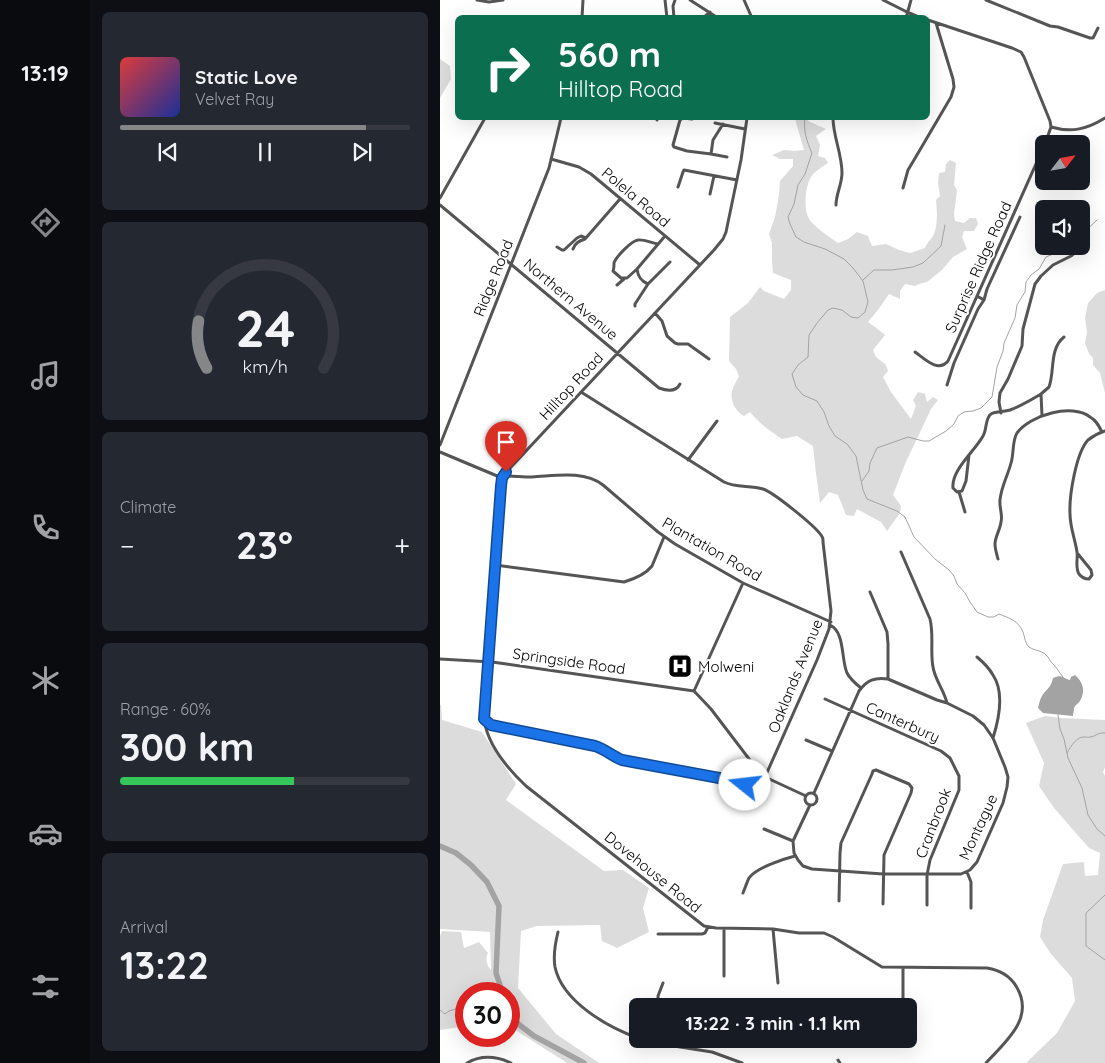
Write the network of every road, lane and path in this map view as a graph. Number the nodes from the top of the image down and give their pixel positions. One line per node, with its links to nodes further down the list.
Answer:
1 (477, 0): 2 (street)
2 (503, 0)
3 (583, 0): 13 (street)
4 (665, 0): 14 (street)
5 (674, 0): 15 (street)
6 (690, 0): 11 (street)
7 (744, 0): 18 (street)
8 (883, 0): 12 (street)
9 (911, 0): 12 (street)
10 (986, 0): 23 (street)
11 (710, 12): 16 (street); 17 (street)
12 (907, 12): 19 (street); 20 (street)
13 (582, 15)
14 (667, 15)
15 (674, 15)
16 (706, 15)
17 (714, 15)
18 (751, 15)
19 (906, 15)
20 (914, 15)
21 (930, 20): 22 (street)
22 (936, 22): 32 (street); 42 (street)
23 (1098, 28)
24 (1105, 118): 32 (street)
25 (483, 120): 44 (street)
26 (561, 120): 37 (street, Ridge Road)
27 (680, 120): 35 (street)
28 (747, 120): 33 (street, Hilltop Road)
29 (833, 120): 47 (street)
30 (715, 123): 31 (street)
31 (723, 124): 33 (street); 35 (street)
32 (1051, 127): 34 (street, Surprise Ridge Road)
33 (746, 129): 40 (street, Hilltop Road)
34 (1048, 135)
35 (711, 154): 36 (street)
36 (727, 157)
37 (551, 159): 45 (street, Polela Road); 56 (street, Ridge Road)
38 (1035, 165): 62 (street, Surprise Ridge Road)
39 (714, 176): 40 (street); 41 (street); 43 (street)
40 (737, 180): 57 (street, Hilltop Road)
41 (678, 187)
42 (903, 188)
43 (710, 194)
44 (440, 198)
45 (620, 198): 49 (street, Polela Road); 50 (street)
46 (440, 205): 56 (street, Northern Avenue)
47 (836, 205)
48 (1020, 217): 63 (street)
49 (665, 236): 51 (street); 57 (street, Polela Road)
50 (586, 238): 52 (street); 53 (street)
51 (658, 244): 58 (street); 59 (street)
52 (557, 247)
53 (572, 249)
54 (1072, 255): 74 (street)
55 (670, 262): 60 (street)
56 (511, 264): 68 (street, Northern Avenue); 78 (street, Ridge Road)
57 (700, 265): 65 (street, Hilltop Road)
58 (636, 269): 59 (street); 60 (street)
59 (624, 278): 61 (street)
60 (648, 284): 64 (street)
61 (617, 285)
62 (977, 296): 63 (street); 67 (street, Surprise Ridge Road)
63 (984, 300): 71 (street)
64 (635, 306)
65 (655, 313): 68 (street, Hilltop Road); 69 (street)
66 (1064, 337): 73 (street)
67 (915, 352)
68 (618, 353): 70 (street, Northern Avenue); 72 (street, Hilltop Road)
69 (709, 359)
70 (680, 384)
71 (947, 385)
72 (581, 392): 81 (street, Oaklands Avenue); 82 (street, Hilltop Road)
73 (1041, 394): 74 (street); 75 (street)
74 (1001, 413): 80 (street)
75 (1042, 416): 77 (street); 88 (street)
76 (718, 421): 81 (street)
77 (1103, 431): 87 (street)
78 (440, 445)
79 (440, 452): 82 (street, Plantation Road)
80 (969, 455): 83 (street); 83 (street)
81 (688, 460): 92 (street, Oaklands Avenue)
82 (503, 477): 85 (street, Plantation Road); 89 (street)
83 (959, 492): 84 (street)
84 (965, 512)
85 (664, 537): 89 (street); 90 (street, Plantation Road)
86 (901, 552): 100 (street)
87 (1078, 554): 87 (street)
88 (998, 559)
89 (495, 565): 95 (street)
90 (742, 583): 92 (street, Plantation Road); 98 (street)
91 (870, 592): 96 (street)
92 (830, 623): 97 (street); 108 (street, Oaklands Avenue)
93 (977, 657): 105 (street)
94 (440, 659): 95 (street, Springside Road)
95 (488, 662): 98 (street, Springside Road); 102 (street)
96 (888, 679): 97 (street); 100 (street, Montague)
97 (861, 688): 101 (street)
98 (694, 691): 108 (street)
99 (825, 699): 101 (street, Canterbury)
100 (947, 703): 105 (street, Montague)
101 (850, 711): 107 (street); 109 (street, Canterbury)
102 (484, 719): 103 (street); 104 (street)
103 (491, 725): 104 (street); 108 (street)
104 (486, 729): 125 (street, Dovehouse Road)
105 (992, 738): 117 (street, Montague)
106 (806, 740): 107 (street)
107 (832, 751): 110 (street)
108 (765, 777): 111 (street)
109 (959, 780): 119 (street, Cranbrook)
110 (814, 793): 111 (street); 112 (street)
111 (806, 796): 112 (street)
112 (810, 805): 114 (street)
113 (764, 829): 114 (street)
114 (793, 841): 115 (street)
115 (795, 856): 116 (street, Montague); 120 (street)
116 (839, 871): 118 (street, Montague); 118 (street); 121 (street)
117 (967, 872): 119 (street, Montague); 124 (street)
118 (883, 874): 119 (street, Montague); 122 (street)
119 (927, 874): 123 (street, Cranbrook)
120 (743, 893)
121 (839, 901)
122 (883, 904)
123 (927, 905)
124 (971, 908)
125 (708, 927): 126 (street, Dovehouse Road); 129 (street)
126 (724, 928): 127 (street, Dovehouse Road); 131 (street)
127 (773, 930): 130 (street, Dovehouse Road); 132 (street)
128 (558, 932): 136 (street)
129 (658, 934)
130 (903, 968): 135 (street); 142 (street, Dovehouse Road)
131 (724, 976)
132 (778, 982)
133 (664, 983): 134 (street)
134 (658, 998)
135 (903, 998)
136 (629, 1034)
137 (686, 1048): 138 (street)
138 (732, 1061): 141 (street)
139 (467, 1063): 140 (street)
140 (511, 1063)
141 (742, 1063)
142 (986, 1063)

